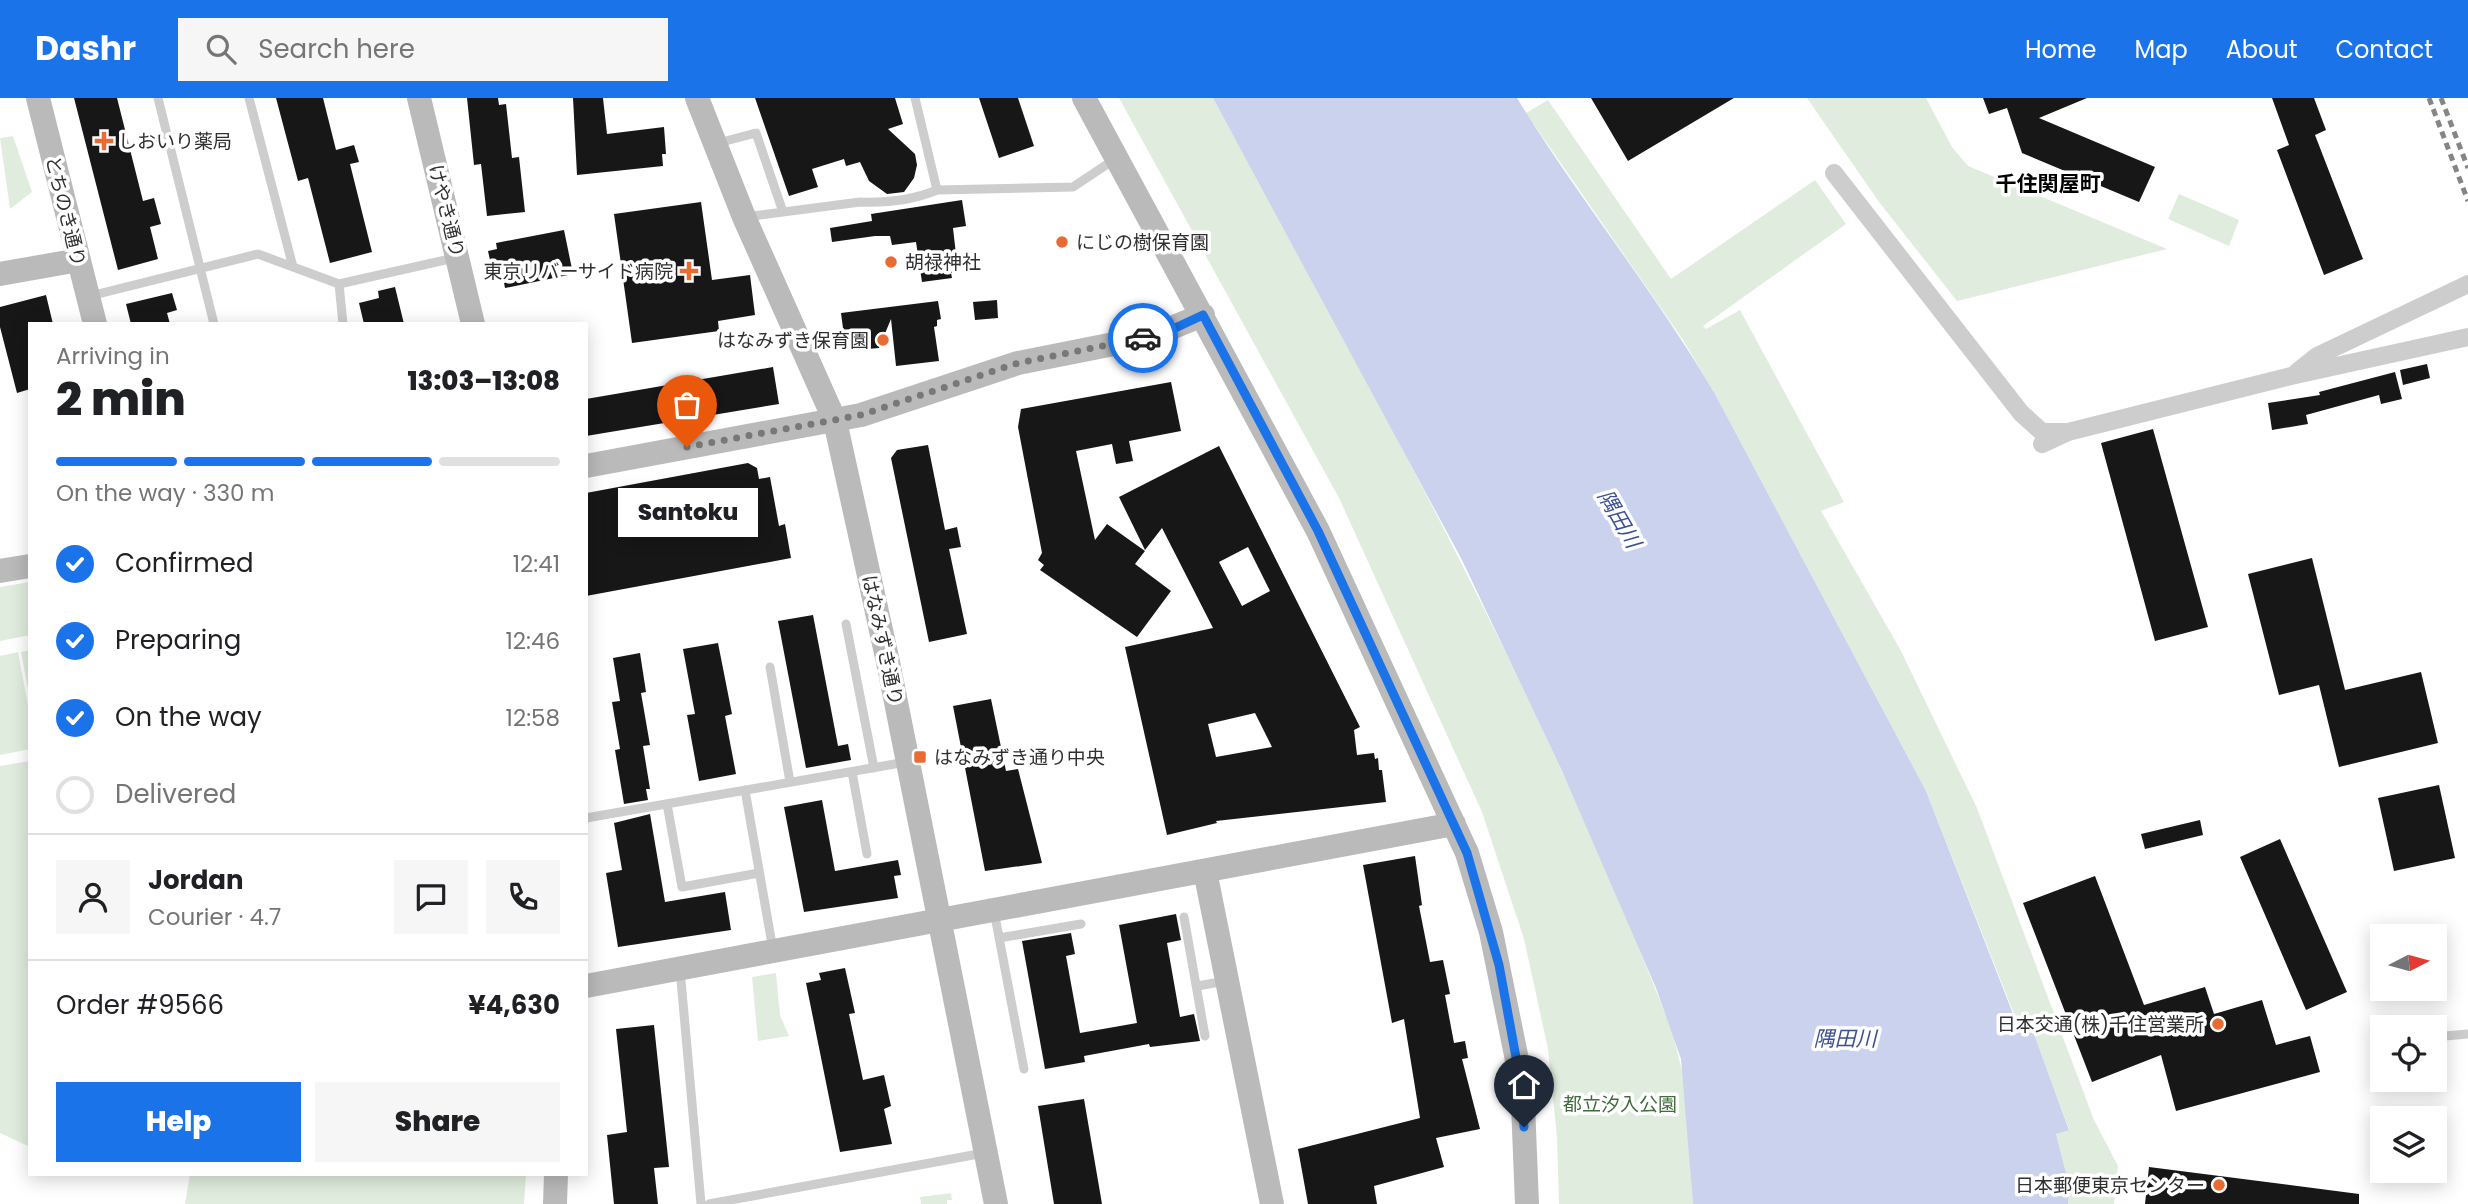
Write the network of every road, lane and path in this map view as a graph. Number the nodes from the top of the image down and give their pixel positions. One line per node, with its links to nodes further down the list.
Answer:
1 (38, 98): 15 (street, とちのき通り)
2 (158, 98): 17 (lane)
3 (249, 98): 16 (lane)
4 (419, 98): 14 (street, けやき通り)
5 (697, 98): 8 (street, はなみずき通り)
6 (915, 98): 11 (lane)
7 (1084, 98): 9 (street)
8 (713, 144): 12 (lane); 13 (street, はなみずき通り)
9 (1117, 158): 11 (lane); 22 (street)
10 (1835, 173): 30 (street)
11 (937, 190): 12 (lane)
12 (783, 212): 13 (lane)
13 (744, 218): 29 (street, はなみずき通り)
14 (459, 256): 19 (lane); 26 (street, けやき通り)
15 (79, 260): 18 (street); 21 (street, とちのき通り)
16 (293, 267): 17 (lane); 19 (lane)
17 (201, 268): 21 (lane); 24 (lane)
18 (0, 274)
19 (339, 284): 25 (lane)
20 (2468, 284): 28 (street)
21 (88, 296): 23 (street, とちのき通り)
22 (1203, 315): 29 (street); 44 (street)
23 (94, 322)
24 (214, 322)
25 (343, 322)
26 (473, 322)
27 (2468, 337): 28 (street)
28 (2291, 376): 30 (street)
29 (835, 421): 32 (street); 37 (street, はなみずき通り)
30 (2068, 432): 31 (street)
31 (2042, 444)
32 (588, 466)
33 (28, 566): 34 (street)
34 (0, 571)
35 (846, 624): 38 (lane)
36 (770, 667): 40 (lane)
37 (908, 761): 38 (lane); 50 (street, はなみずき通り)
38 (874, 768): 39 (lane)
39 (852, 772): 40 (lane); 45 (lane)
40 (790, 782): 41 (lane)
41 (745, 790): 42 (lane); 47 (lane)
42 (667, 804): 43 (lane); 47 (lane)
43 (588, 818)
44 (1454, 824): 46 (street); 69 (street)
45 (867, 854)
46 (1205, 871): 48 (street); 55 (street)
47 (760, 873): 53 (lane)
48 (994, 909): 50 (street); 52 (lane)
49 (1184, 917): 57 (lane)
50 (939, 919): 53 (street); 62 (street, はなみずき通り)
51 (1081, 924): 52 (lane)
52 (999, 938): 61 (lane)
53 (773, 950): 54 (street)
54 (680, 968): 56 (street); 65 (lane)
55 (1227, 981): 57 (lane); 68 (street)
56 (588, 986)
57 (1197, 986): 59 (lane)
58 (2468, 1034): 60 (lane)
59 (1205, 1036)
60 (2447, 1036)
61 (1024, 1069)
62 (985, 1153): 66 (lane); 67 (street, はなみずき通り)
63 (556, 1176): 64 (street)
64 (555, 1204)
65 (701, 1204)
66 (709, 1204)
67 (996, 1204)
68 (1272, 1204)
69 (1527, 1204)

